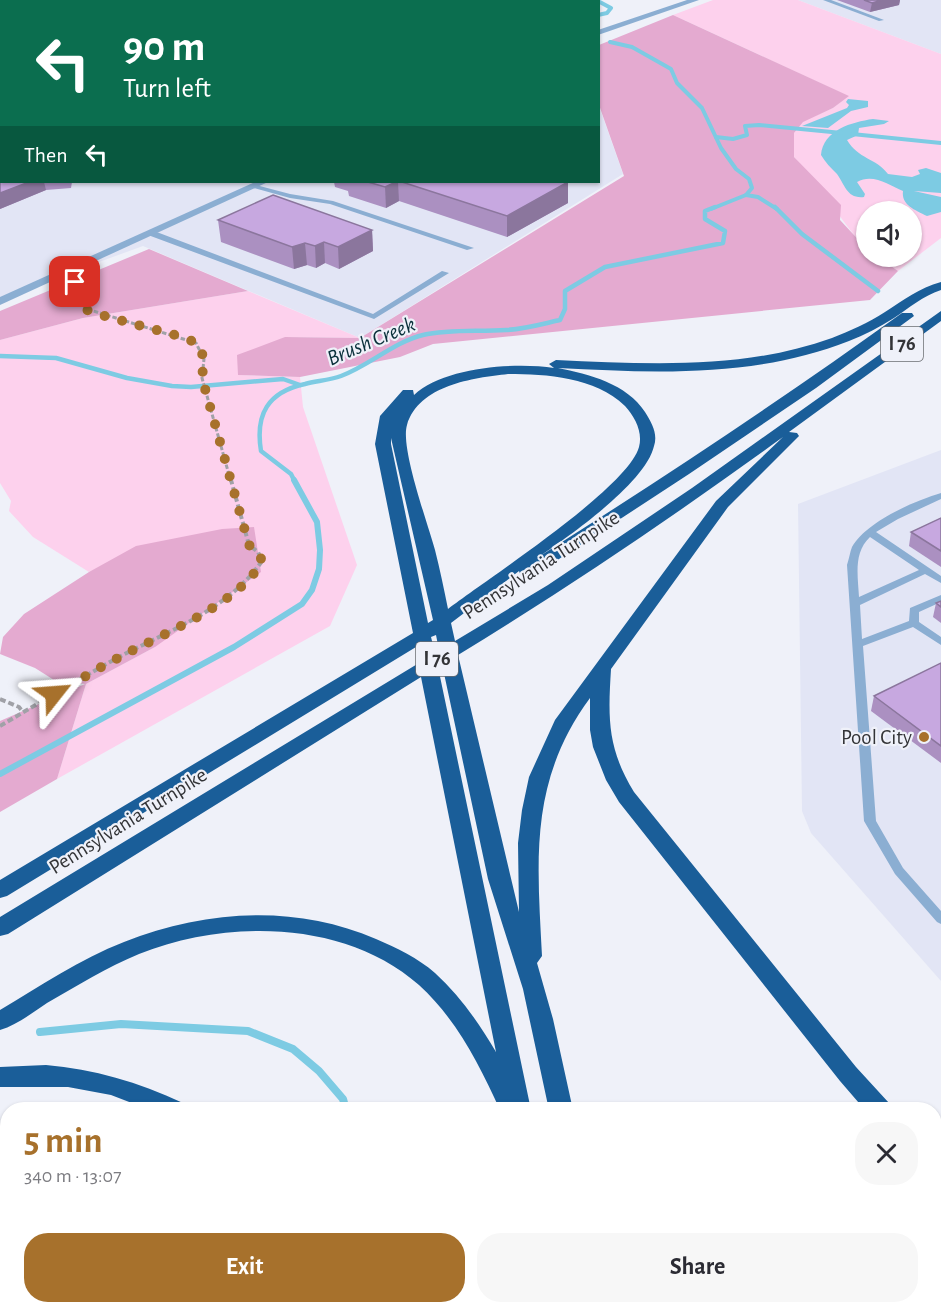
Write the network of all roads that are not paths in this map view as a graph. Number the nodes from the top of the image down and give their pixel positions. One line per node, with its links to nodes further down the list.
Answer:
1 (695, 0): 4 (street)
2 (826, 0): 3 (lane)
3 (881, 20)
4 (600, 32)
5 (258, 184): 6 (street); 7 (lane)
6 (151, 233): 8 (lane); 10 (street)
7 (470, 248)
8 (445, 273)
9 (941, 287): 20 (highway, Pennsylvania Turnpike / I 76); 32 (highway)
10 (0, 301)
11 (941, 315): 12 (highway, Pennsylvania Turnpike / I 76)
12 (864, 373): 23 (highway); 26 (highway, Pennsylvania Turnpike / I 76)
13 (941, 496): 14 (lane)
14 (869, 532): 15 (lane); 18 (lane)
15 (926, 570): 16 (lane); 18 (lane)
16 (941, 580)
17 (941, 598): 19 (lane)
18 (855, 603): 22 (lane)
19 (914, 623): 21 (lane); 22 (lane)
20 (431, 630): 24 (highway, Pennsylvania Turnpike / I 76); 27 (highway)
21 (941, 642)
22 (858, 644): 25 (lane)
23 (603, 668): 27 (highway); 34 (highway)
24 (0, 890)
25 (941, 919)
26 (0, 928)
27 (534, 988): 33 (highway)
28 (0, 1021): 31 (highway)
29 (0, 1077): 30 (highway)
30 (157, 1102)
31 (508, 1102)
32 (517, 1102)
33 (559, 1102)
34 (873, 1102)

